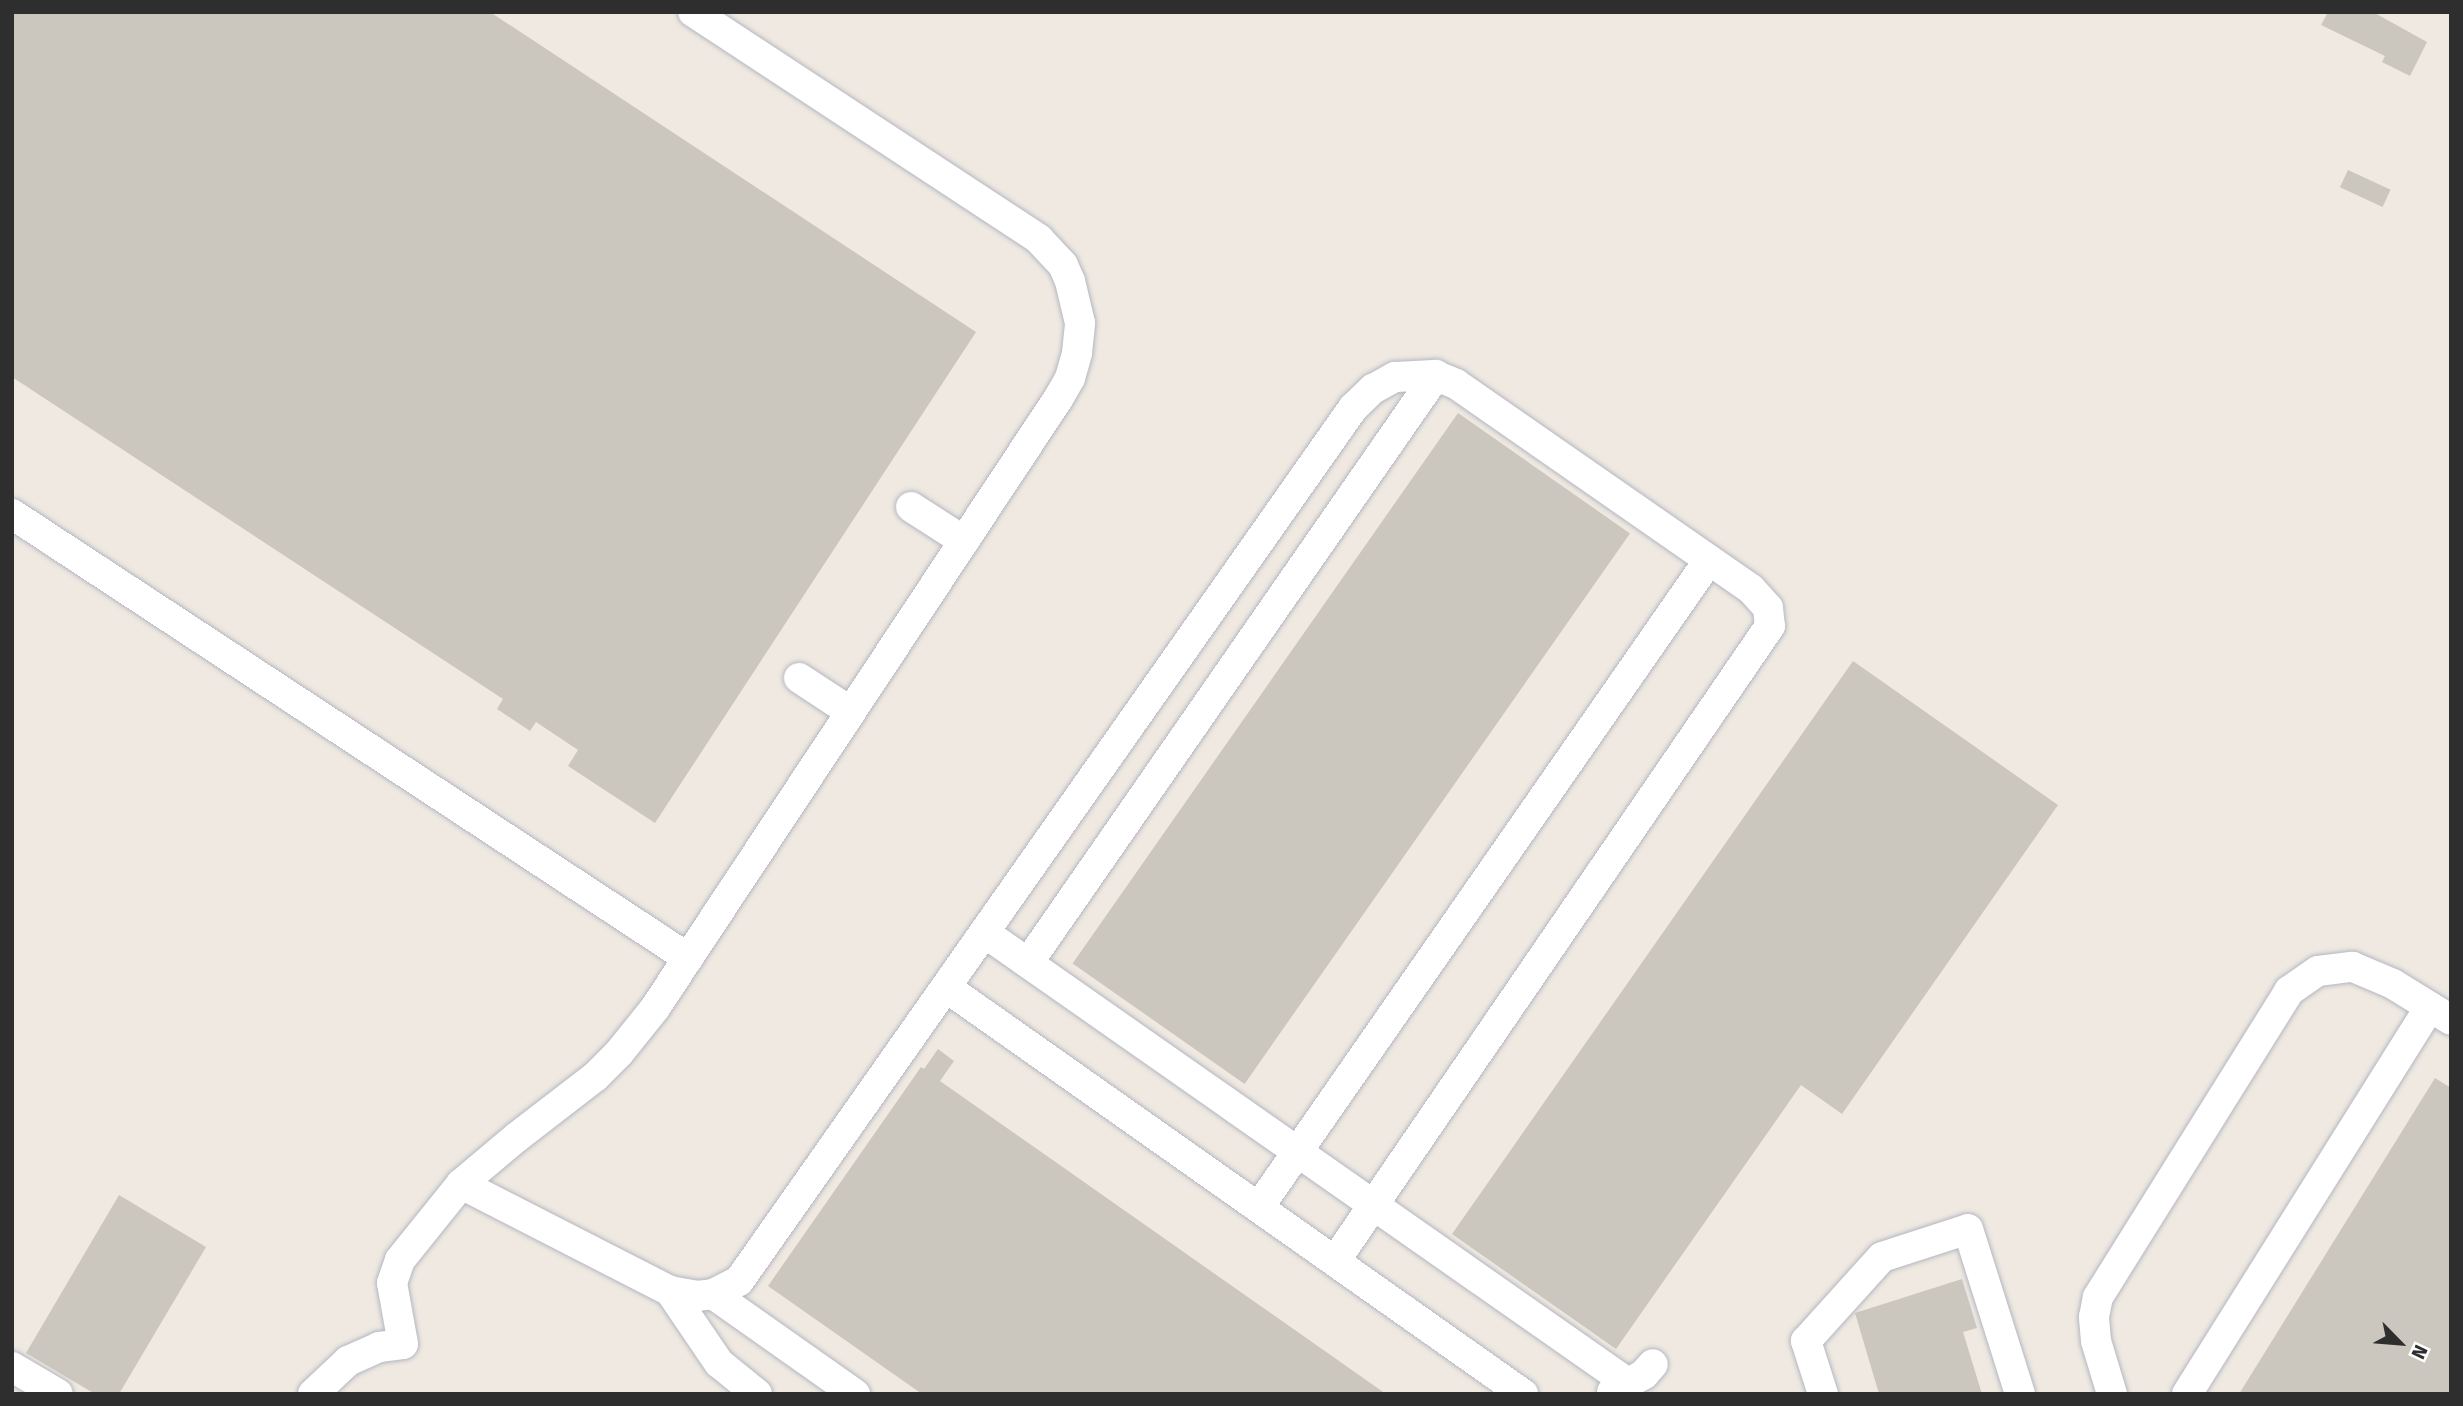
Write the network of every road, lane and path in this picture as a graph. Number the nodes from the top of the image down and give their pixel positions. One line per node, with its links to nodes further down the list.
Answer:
1 (693, 12): 5 (street)
2 (1436, 376): 6 (street); 9 (street); 11 (street)
3 (911, 507): 5 (street)
4 (12, 514): 10 (street)
5 (964, 541): 8 (street)
6 (1709, 560): 14 (street); 16 (street)
7 (799, 678): 8 (street)
8 (851, 712): 10 (street)
9 (985, 933): 11 (street); 12 (street)
10 (688, 958): 15 (street)
11 (1028, 962): 14 (street)
12 (947, 988): 17 (street); 20 (street)
13 (2440, 1013): 31 (street); 32 (street)
14 (1297, 1152): 16 (street); 17 (street)
15 (461, 1184): 19 (street); 25 (street)
16 (1374, 1205): 18 (street); 23 (street)
17 (1259, 1207): 18 (street)
18 (1335, 1261): 28 (street)
19 (670, 1291): 20 (street); 26 (street)
20 (713, 1294): 27 (street)
21 (1653, 1364): 23 (street)
22 (12, 1367): 24 (street)
23 (1618, 1389)
24 (58, 1394)
25 (313, 1394)
26 (757, 1394)
27 (855, 1394)
28 (1523, 1394)
29 (1822, 1394): 30 (street)
30 (2020, 1394)
31 (2112, 1394)
32 (2187, 1394)

